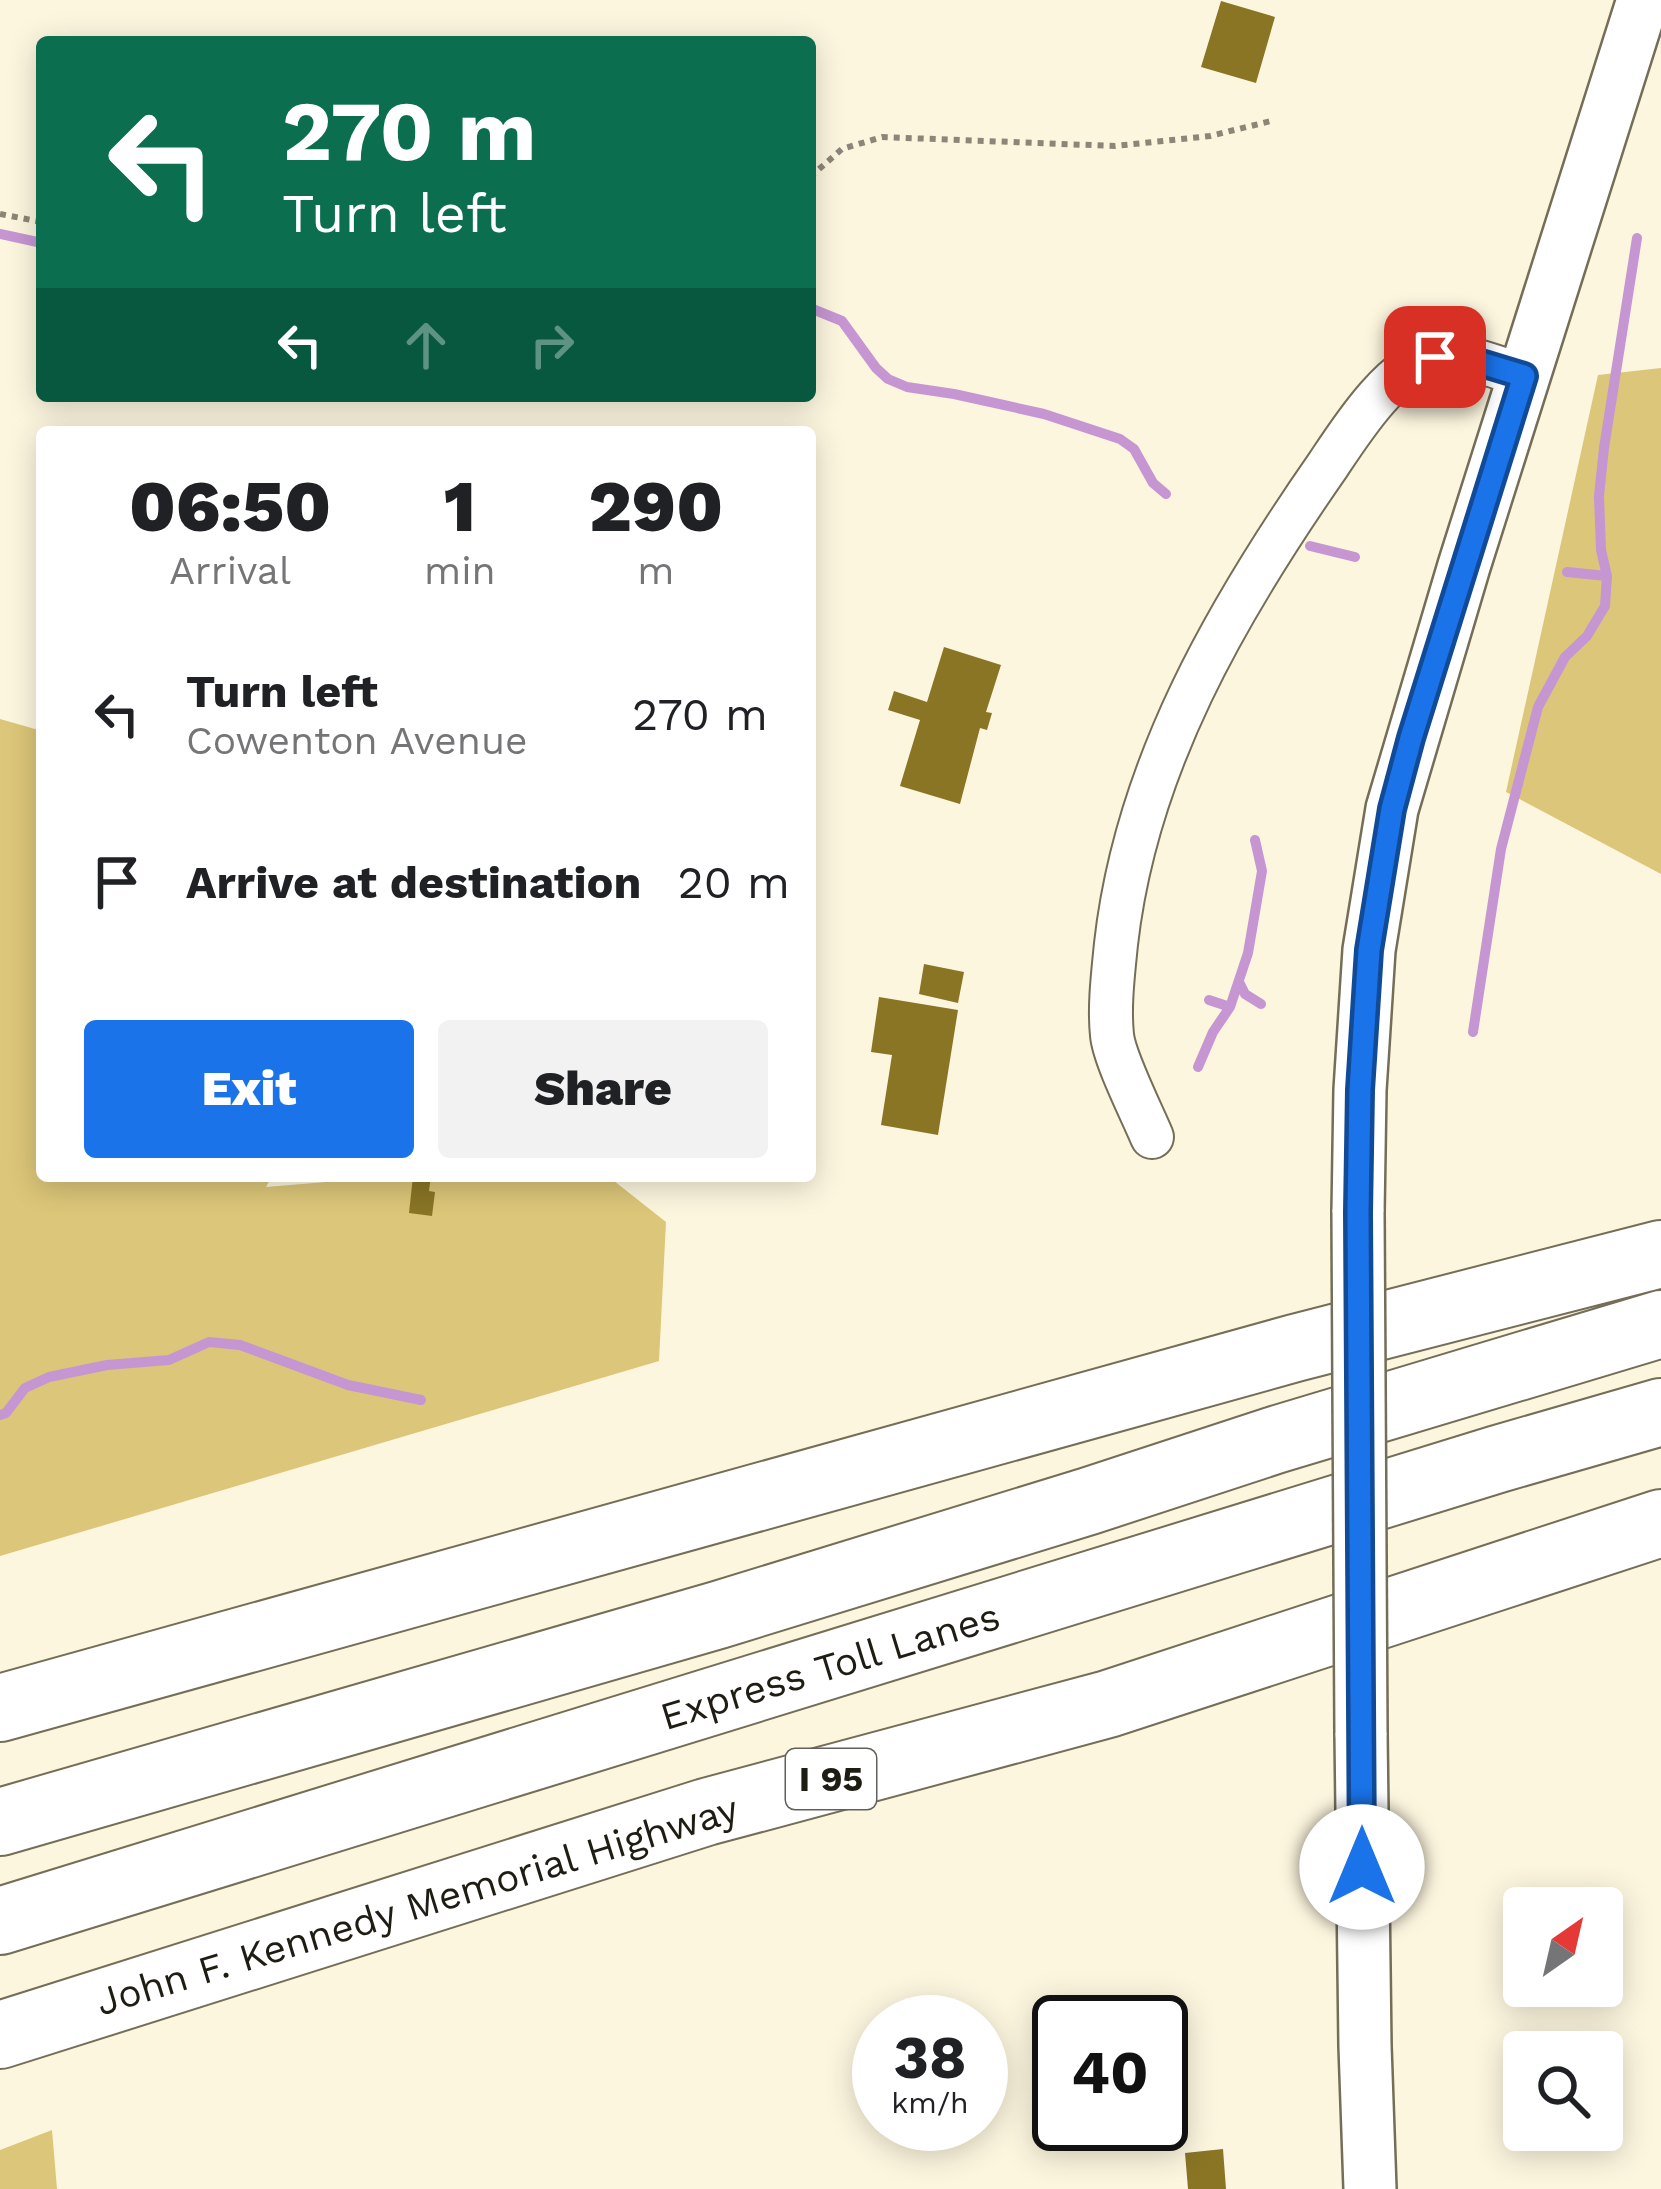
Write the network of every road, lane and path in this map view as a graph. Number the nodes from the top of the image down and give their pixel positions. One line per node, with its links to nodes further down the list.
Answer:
1 (1643, 0): 6 (street)
2 (1271, 121): 3 (path)
3 (816, 172)
4 (0, 214): 5 (path)
5 (36, 221)
6 (1524, 376): 7 (street); 16 (street, bridge)
7 (1152, 1137)
8 (1661, 1254): 12 (highway)
9 (1661, 1324): 13 (highway, Express Toll Lanes)
10 (1661, 1412): 14 (highway, Express Toll Lanes)
11 (1661, 1523): 15 (highway, John F. Kennedy Memorial Highway / I 95)
12 (0, 1708)
13 (0, 1822)
14 (0, 1921)
15 (0, 2035)
16 (1370, 2189)

